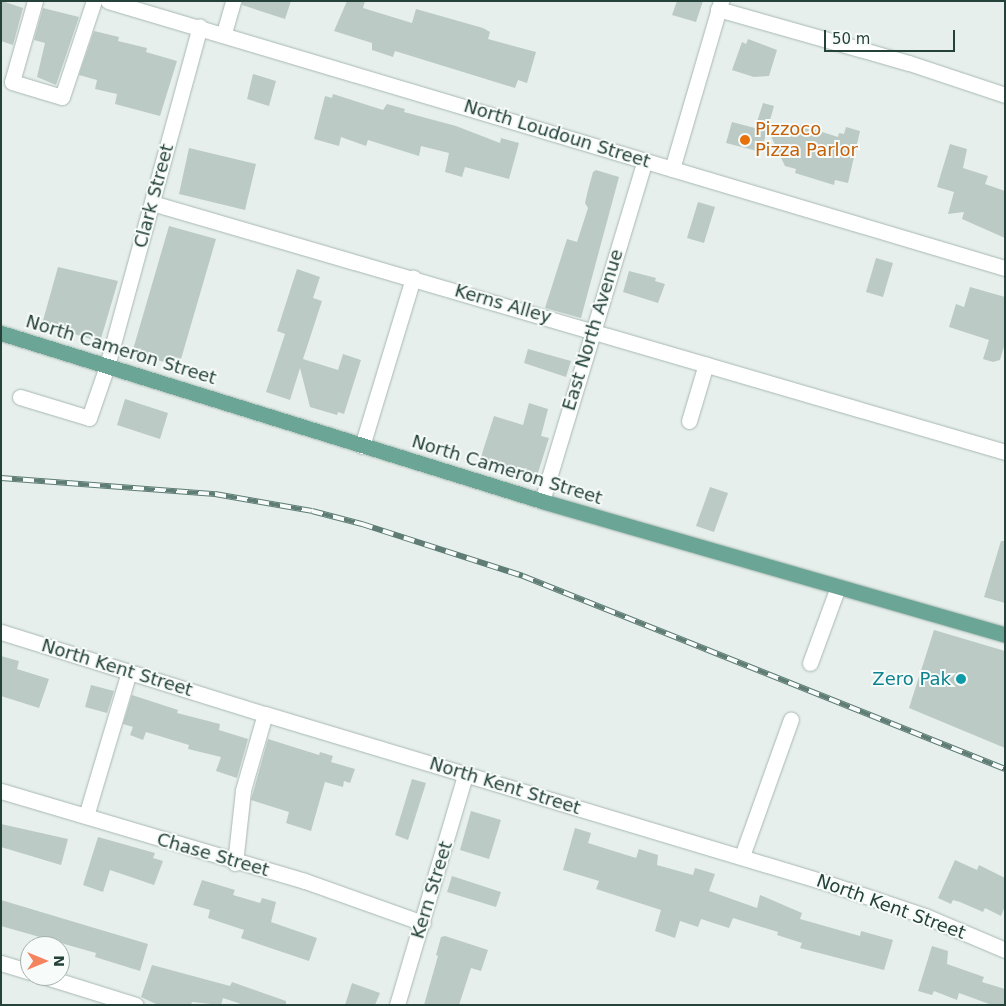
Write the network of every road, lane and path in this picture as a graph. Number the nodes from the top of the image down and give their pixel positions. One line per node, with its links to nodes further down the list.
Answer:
1 (35, 1): 2 (street)
2 (94, 1)
3 (108, 1): 6 (street, North Loudoun Street)
4 (232, 1): 7 (street)
5 (719, 5): 8 (street); 10 (street)
6 (200, 26): 7 (street, North Loudoun Street); 11 (street, Clark Street)
7 (224, 34): 9 (street, North Loudoun Street)
8 (1005, 95)
9 (645, 160): 10 (street, North Loudoun Street); 14 (street, East North Avenue)
10 (672, 169): 12 (street, North Loudoun Street)
11 (152, 203): 13 (street, Kerns Alley); 17 (street, Clark Street)
12 (1005, 268)
13 (413, 278): 14 (street, Kerns Alley); 20 (street)
14 (593, 330): 16 (street, Kerns Alley); 22 (street, East North Avenue)
15 (1, 333): 17 (main road, North Cameron Street)
16 (706, 364): 19 (street); 21 (street, Kerns Alley)
17 (107, 366): 18 (street, Clark Street); 20 (main road, North Cameron Street)
18 (20, 397)
19 (688, 421)
20 (362, 446): 22 (main road, North Cameron Street)
21 (1005, 452)
22 (542, 501): 23 (main road, North Cameron Street)
23 (838, 587): 25 (main road, North Cameron Street); 26 (street)
24 (1, 632): 27 (street, North Kent Street)
25 (1005, 635)
26 (810, 663)
27 (129, 672): 28 (street, North Kent Street); 32 (street)
28 (265, 714): 30 (street, North Kent Street); 34 (street)
29 (791, 719): 33 (street)
30 (465, 775): 33 (street, North Kent Street); 35 (street, Kern Street)
31 (1, 791): 32 (street, Chase Street)
32 (86, 816): 34 (street, Chase Street)
33 (742, 856): 36 (street, North Kent Street)
34 (235, 863): 35 (street, Chase Street)
35 (423, 923): 41 (street, Kern Street)
36 (1005, 950)
37 (1, 963): 38 (street)
38 (20, 969)
39 (70, 984): 40 (street)
40 (136, 1005)
41 (397, 1005)

